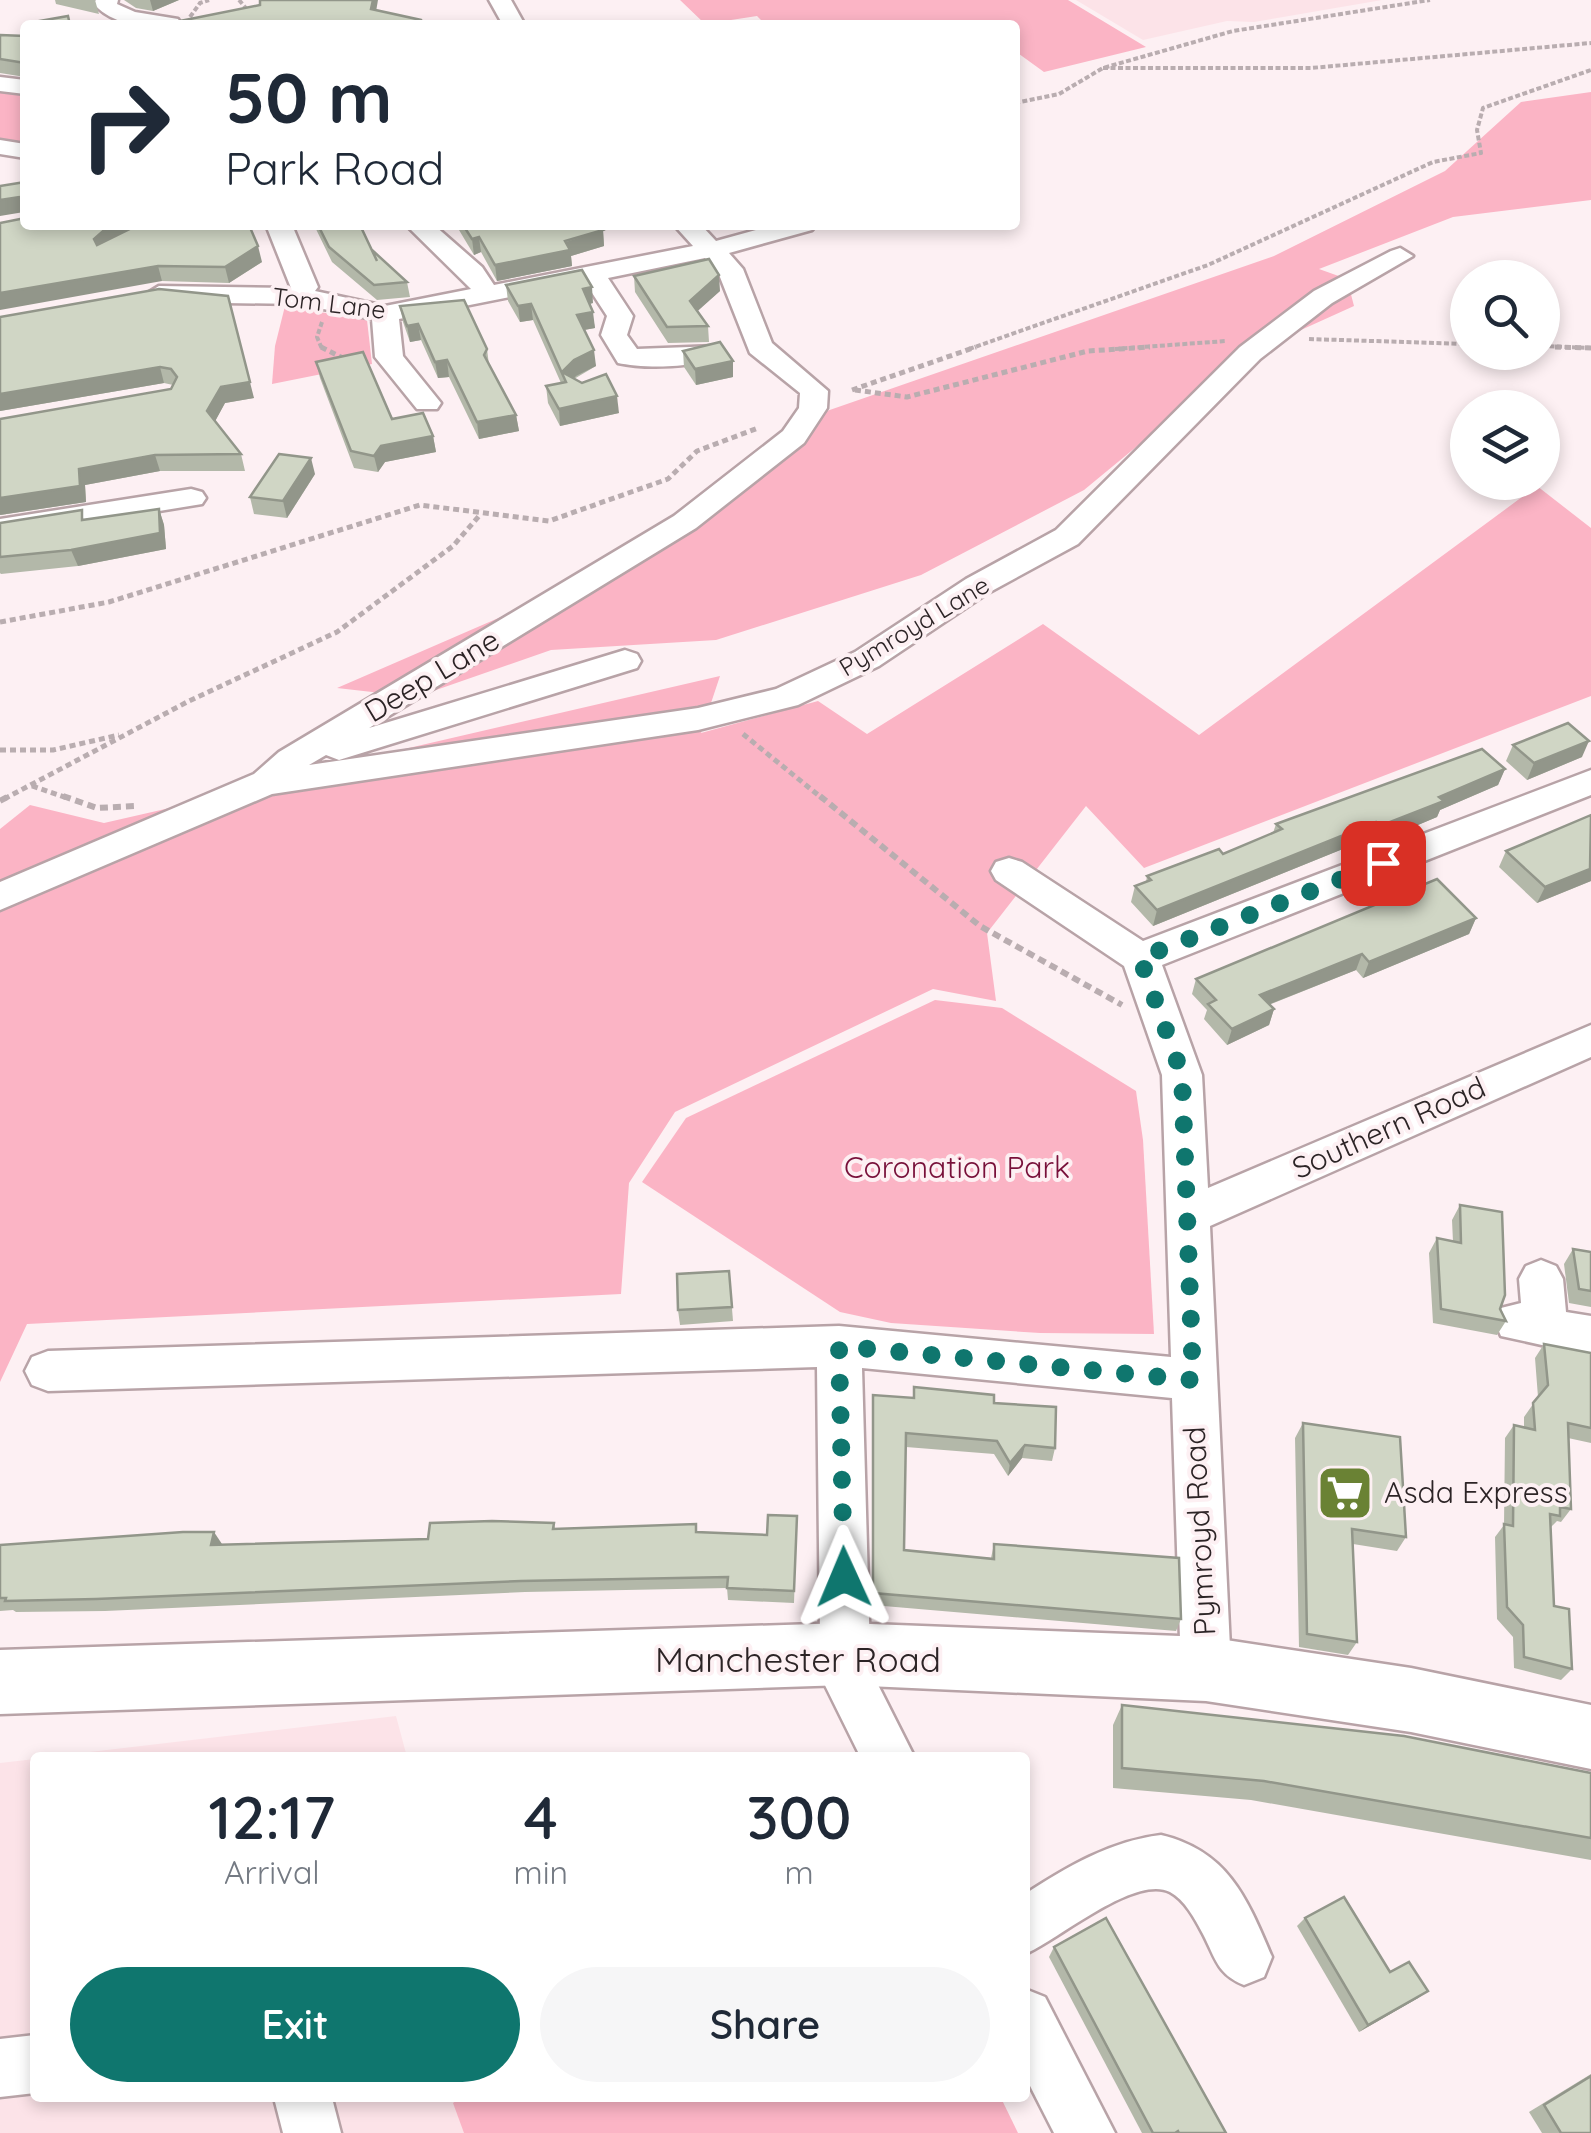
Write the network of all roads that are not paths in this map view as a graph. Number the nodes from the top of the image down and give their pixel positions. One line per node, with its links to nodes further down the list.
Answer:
1 (107, 0): 2 (street)
2 (150, 20)
3 (281, 230): 11 (street)
4 (426, 230): 10 (street)
5 (693, 230): 7 (street)
6 (785, 230): 7 (street, Tom Lane)
7 (714, 249): 9 (street, Tom Lane); 21 (street, Deep Lane)
8 (1400, 256): 21 (street, Pymroyd Lane)
9 (592, 273): 10 (street, Tom Lane); 15 (street)
10 (487, 294): 13 (street, Tom Lane)
11 (299, 296): 12 (street, Tom Lane); 13 (street, Tom Lane)
12 (127, 300)
13 (385, 314): 17 (street)
14 (706, 352): 15 (street)
15 (628, 357): 16 (street)
16 (605, 382)
17 (428, 404)
18 (191, 498): 19 (street)
19 (0, 528)
20 (625, 661): 21 (street)
21 (278, 772): 24 (street, Deep Lane)
22 (1591, 782): 25 (street)
23 (1009, 871): 25 (street)
24 (0, 897)
25 (1140, 958): 27 (street, Pymroyd Road)
26 (1591, 1040): 27 (street, Southern Road)
27 (1188, 1216): 32 (street, Pymroyd Road)
28 (1541, 1279): 29 (street)
29 (1591, 1336)
30 (839, 1346): 31 (street); 32 (street); 33 (street)
31 (48, 1371)
32 (1193, 1380): 34 (street, Pymroyd Road)
33 (840, 1655): 34 (main road, Manchester Road); 35 (main road, Manchester Road); 37 (street)
34 (1206, 1670): 36 (main road, Manchester Road)
35 (0, 1682)
36 (1591, 1737)
37 (886, 1752)
38 (1030, 1923): 39 (street)
39 (1244, 1957)
40 (1030, 2027): 45 (street)
41 (30, 2065): 42 (street)
42 (0, 2068)
43 (305, 2102): 44 (street)
44 (312, 2133)
45 (1086, 2133)

